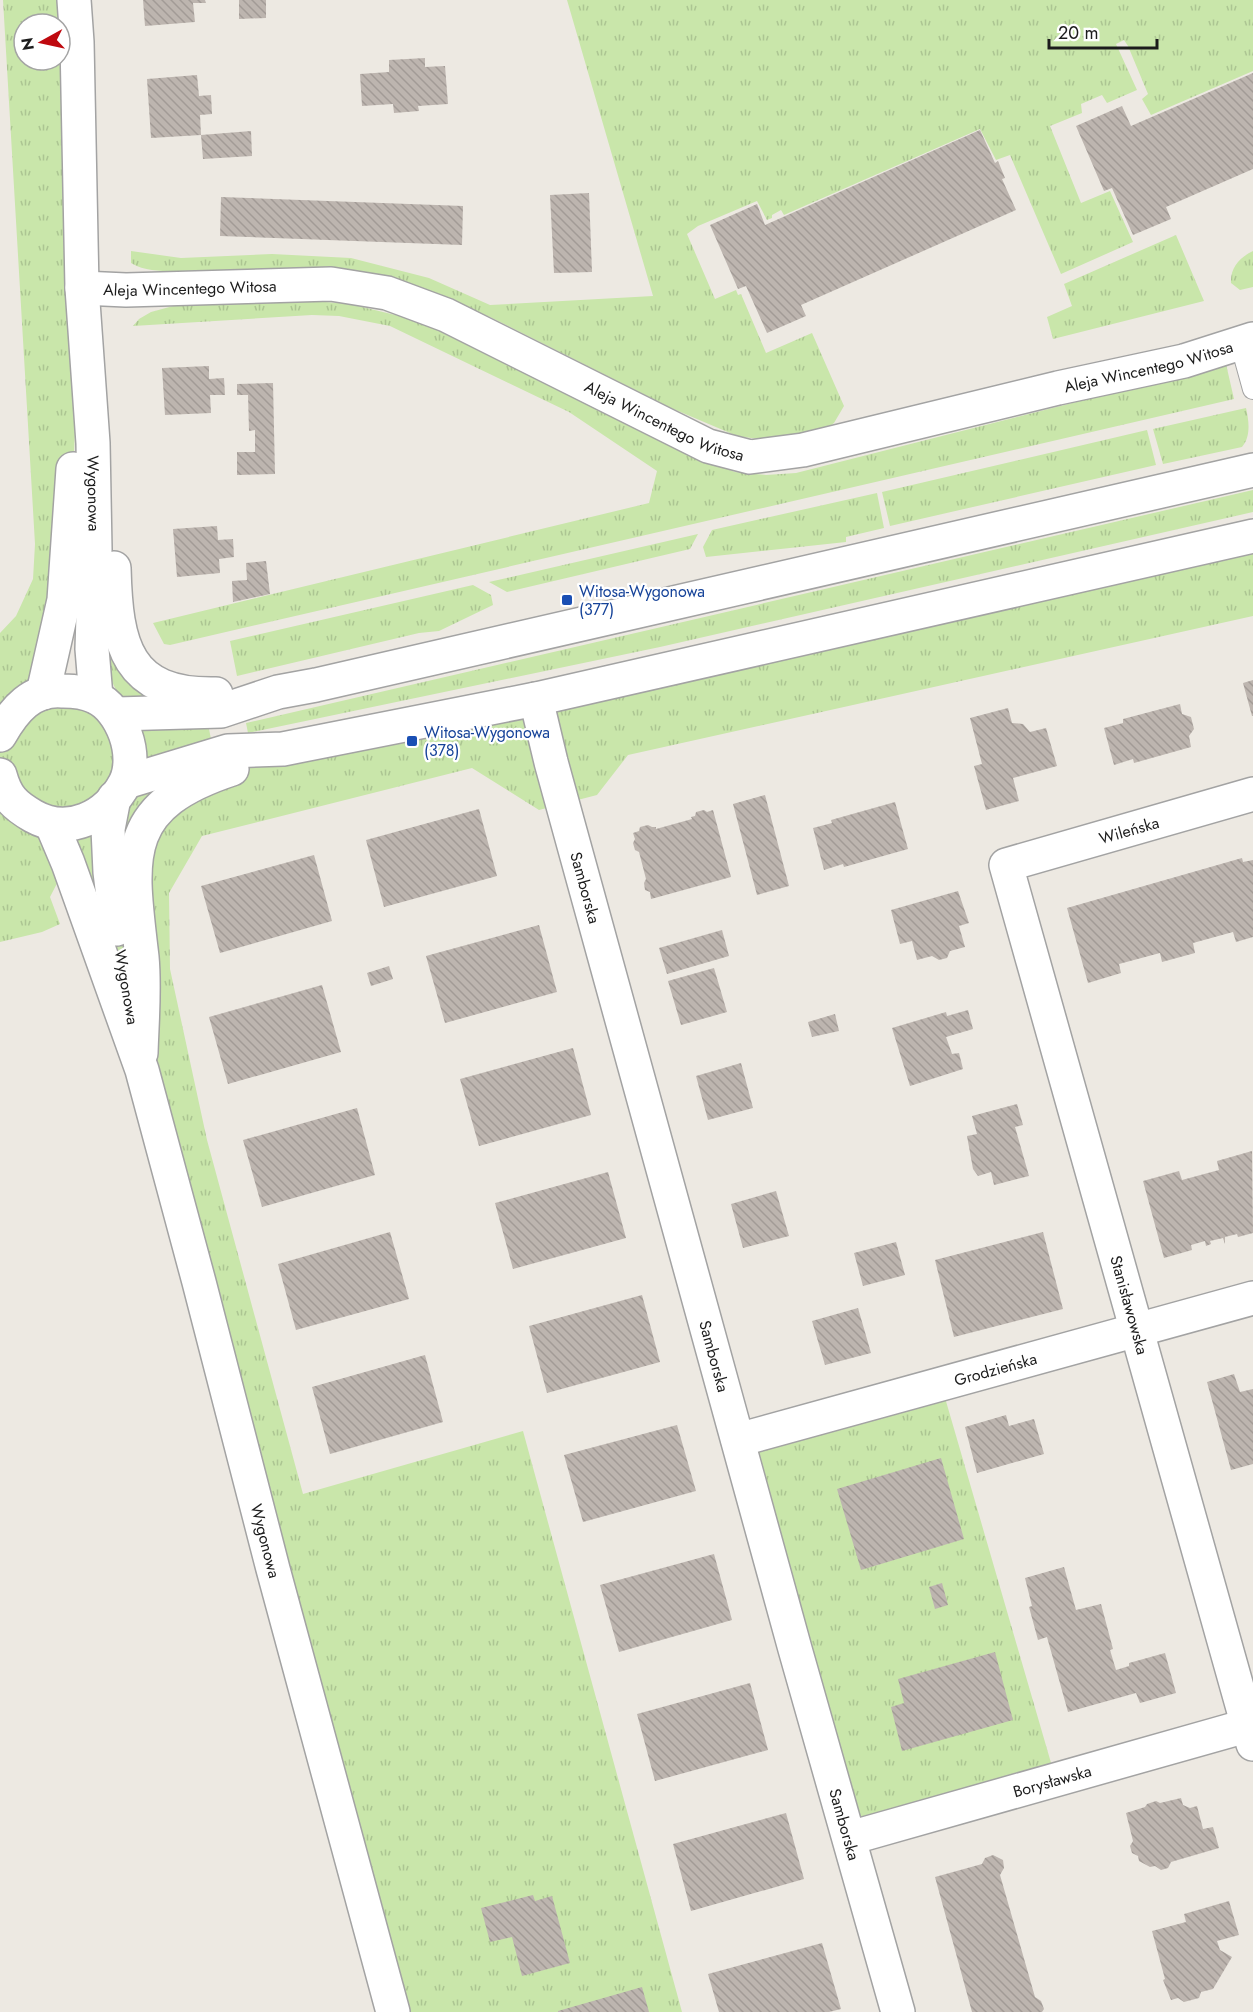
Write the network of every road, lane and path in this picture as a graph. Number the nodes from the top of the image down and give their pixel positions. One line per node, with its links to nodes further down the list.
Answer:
1 (74, 0): 2 (street, Wygonowa)
2 (82, 288): 3 (street, Aleja Wincentego Witosa); 5 (street, Wygonowa); 9 (street, Wygonowa)
3 (1246, 341): 4 (lane)
4 (1253, 389)
5 (93, 443): 8 (street); 11 (street, Wygonowa)
6 (1253, 470): 8 (street)
7 (1253, 536): 10 (street)
8 (278, 692): 11 (street)
9 (43, 693): 11 (street); 12 (street)
10 (536, 699): 13 (street); 23 (street, Samborska)
11 (107, 706): 15 (street, Wygonowa)
12 (0, 735)
13 (283, 749): 15 (street); 20 (street)
14 (0, 775): 17 (street)
15 (120, 790): 18 (street); 20 (street, Wygonowa)
16 (1253, 794): 19 (street, Wileńska)
17 (8, 805): 18 (street)
18 (52, 825): 20 (street, Wygonowa)
19 (1006, 865): 22 (street, Stanisławowska)
20 (142, 1070): 26 (street, Wygonowa)
21 (1253, 1298): 22 (street, Grodzieńska)
22 (1136, 1330): 23 (street, Grodzieńska); 24 (street, Stanisławowska)
23 (738, 1440): 25 (street, Samborska)
24 (1251, 1731): 25 (street, Borysławska)
25 (850, 1838): 27 (street, Samborska)
26 (393, 2012)
27 (898, 2012)

